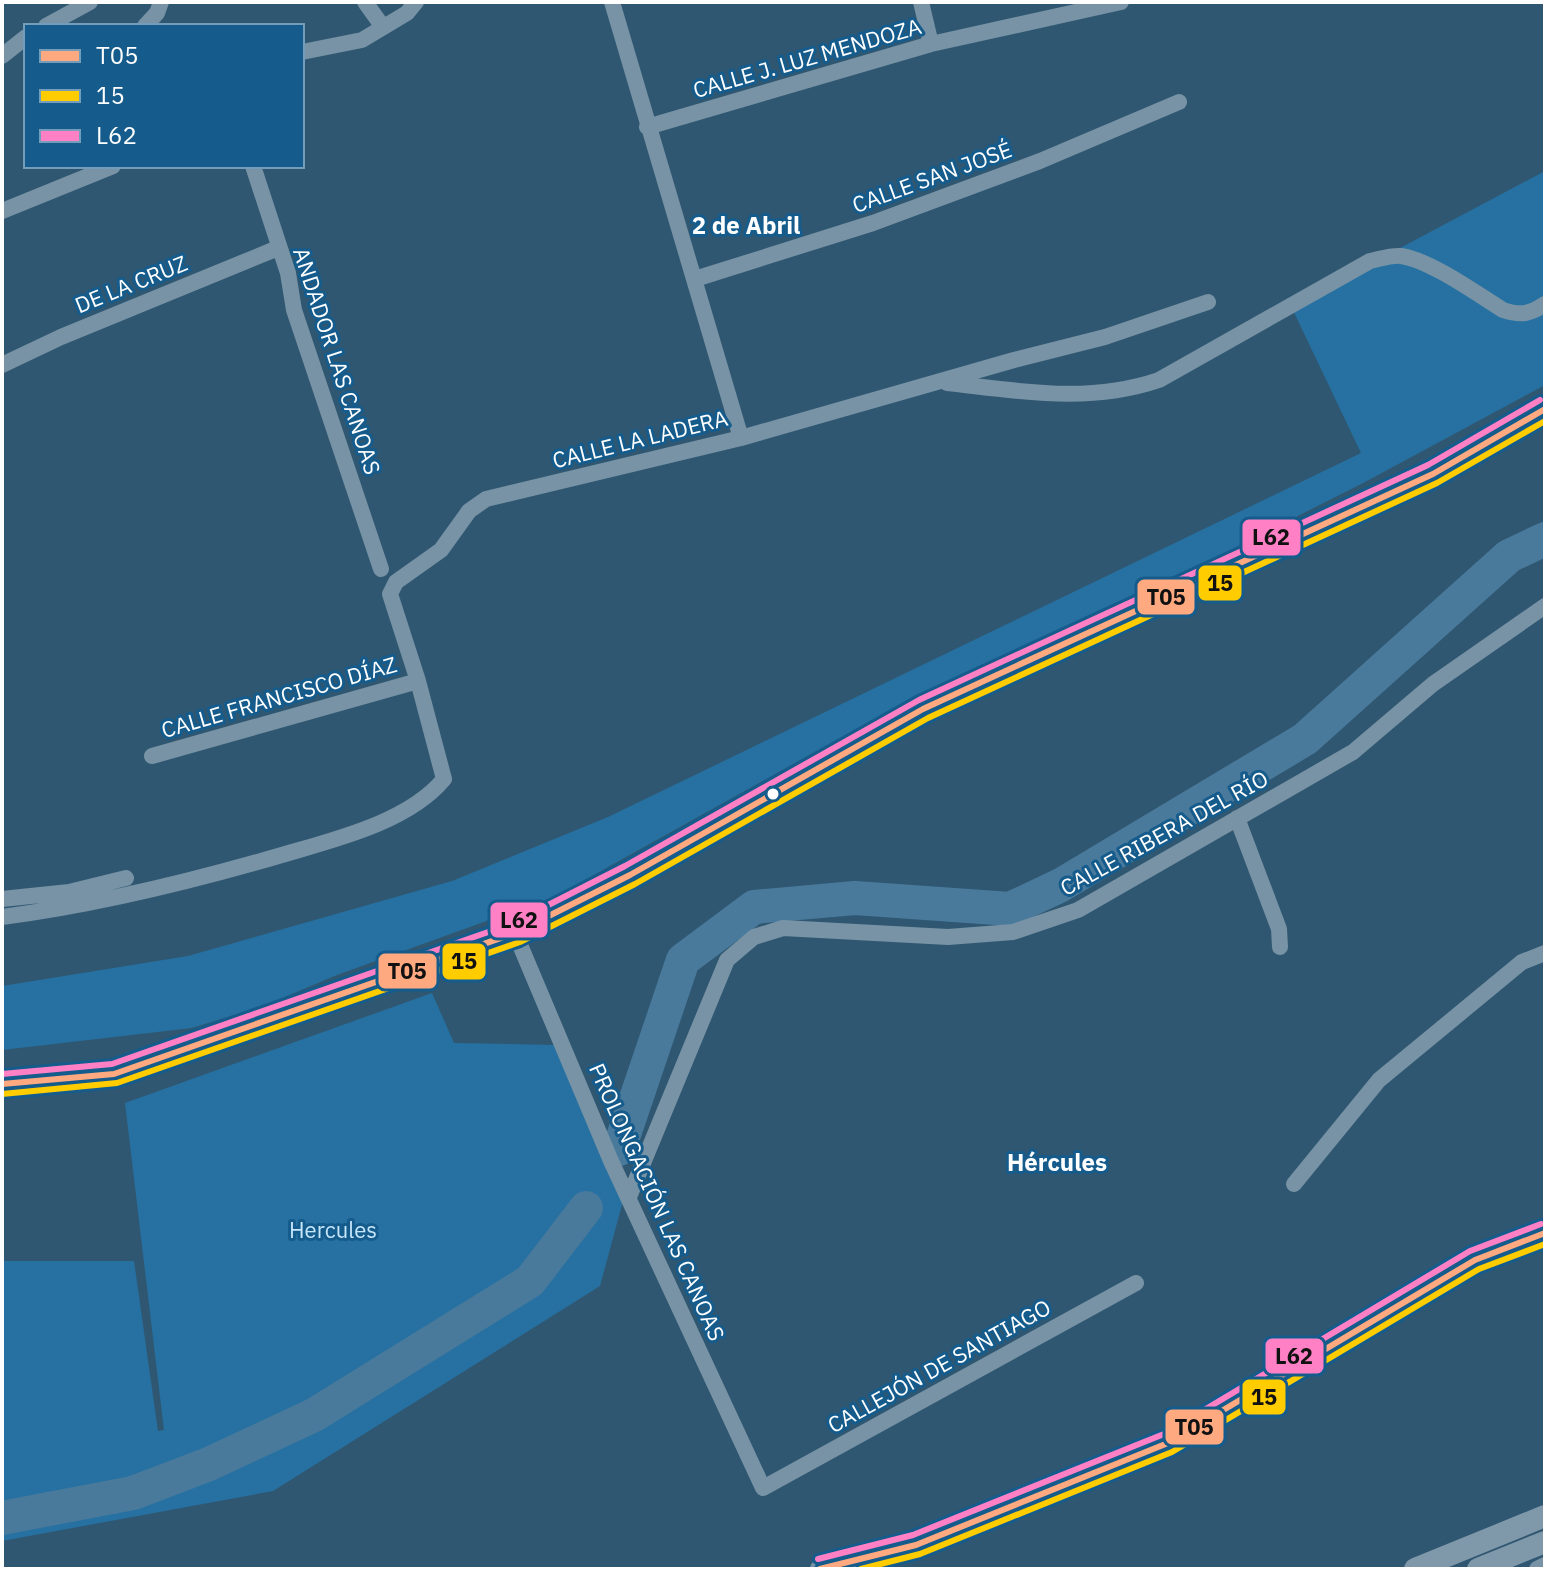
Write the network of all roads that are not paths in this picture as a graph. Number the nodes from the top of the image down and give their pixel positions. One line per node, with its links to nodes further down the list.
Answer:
1 (90, 2): 8 (street)
2 (161, 2): 9 (street)
3 (365, 2): 10 (street)
4 (416, 2): 10 (street)
5 (612, 2): 16 (street)
6 (921, 2): 12 (street)
7 (1121, 2): 12 (street, CALLE J. LUZ MENDOZA)
8 (50, 24)
9 (147, 24)
10 (383, 27): 13 (street)
11 (24, 39): 14 (street)
12 (931, 44): 16 (street, CALLE J. LUZ MENDOZA)
13 (304, 52)
14 (2, 56)
15 (1179, 102): 21 (street, CALLE SAN JOSÉ)
16 (647, 127): 21 (street)
17 (107, 168): 19 (street)
18 (254, 168): 20 (street, ANDADOR LAS CANOAS)
19 (2, 211)
20 (278, 248): 24 (street, DE LA CRUZ); 28 (street, ANDADOR LAS CANOAS)
21 (695, 279): 27 (street)
22 (1208, 302): 25 (street, CALLE LA LADERA)
23 (1545, 304): 25 (street, CALLE LA LADERA)
24 (2, 365)
25 (938, 381): 27 (street, CALLE LA LADERA)
26 (1545, 409): 36 (street)
27 (741, 438): 30 (street, CALLE LA LADERA)
28 (381, 569)
29 (1545, 606): 32 (street, CALLE RIBERA DEL RÍO)
30 (418, 681): 31 (street, CALLE FRANCISCO DÍAZ); 35 (street)
31 (152, 756)
32 (1237, 818): 37 (street); 41 (street, CALLE RIBERA DEL RÍO)
33 (126, 878): 34 (street)
34 (2, 899)
35 (2, 917)
36 (515, 933): 39 (street); 41 (street, PROLONGACIÓN LAS CANOAS)
37 (1280, 947)
38 (1545, 953): 40 (street)
39 (2, 1084)
40 (1294, 1184)
41 (629, 1197): 44 (street, PROLONGACIÓN LAS CANOAS)
42 (1545, 1233): 48 (street)
43 (1136, 1283): 44 (street, CALLEJÓN DE SANTIAGO)
44 (763, 1488)
45 (1545, 1516): 49 (main road)
46 (1545, 1542): 50 (main road)
47 (1545, 1565): 51 (street)
48 (820, 1569)
49 (1415, 1569)
50 (1478, 1569)
51 (1537, 1569)

